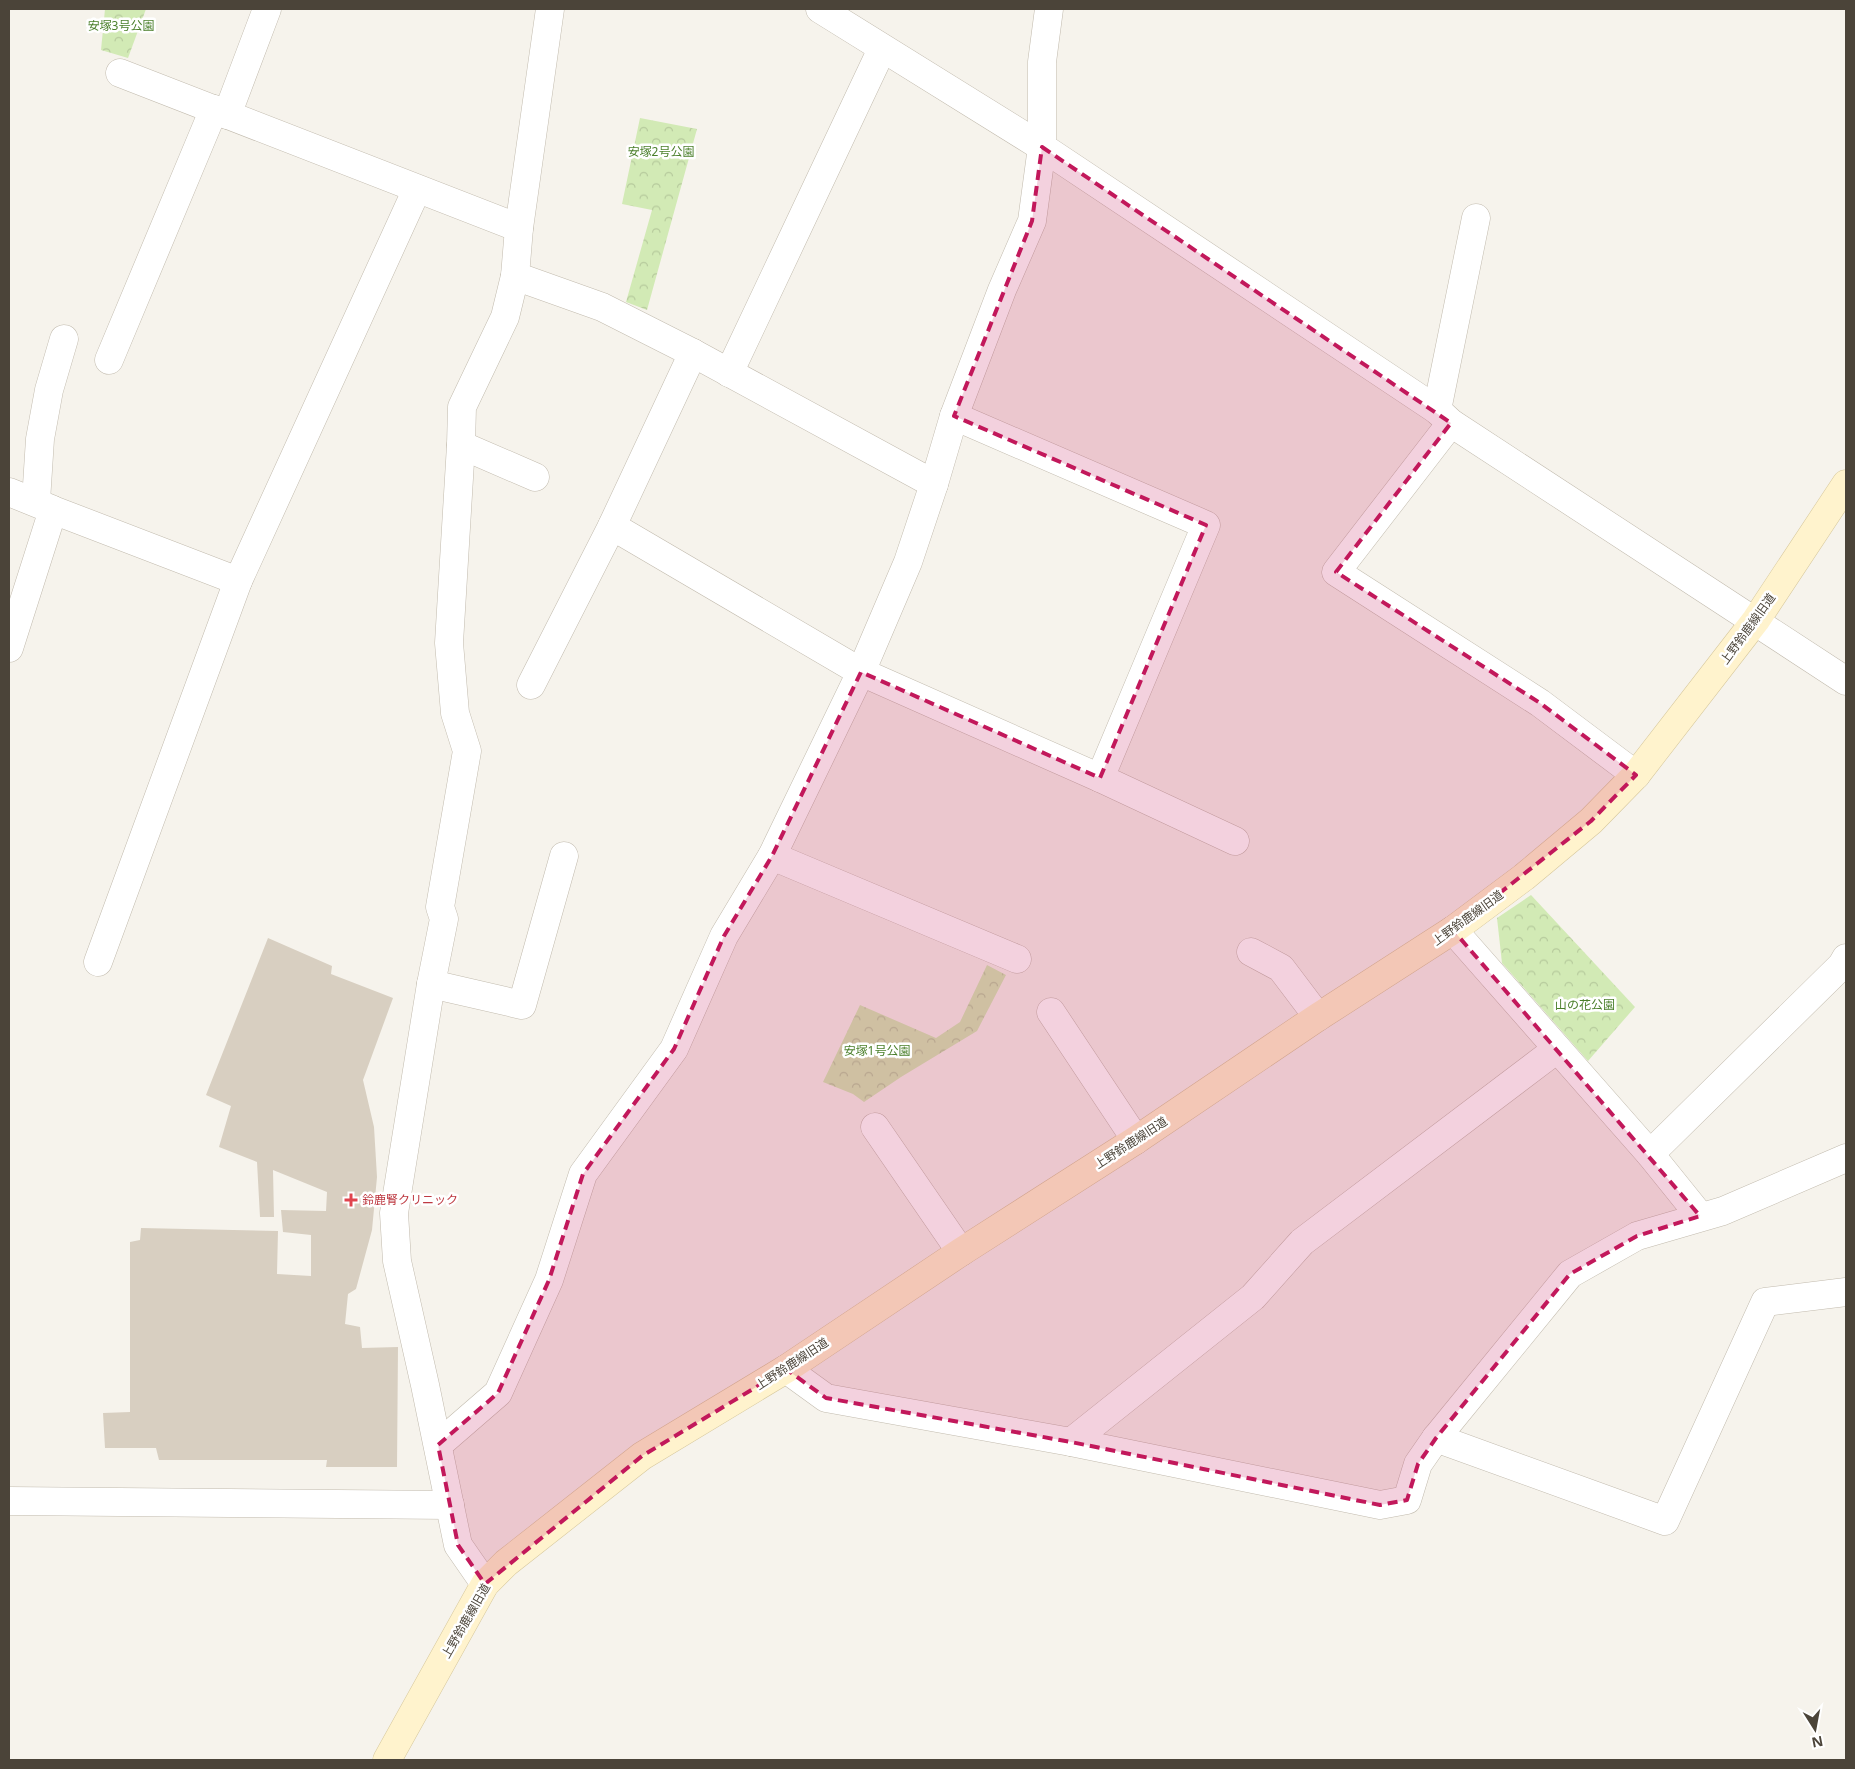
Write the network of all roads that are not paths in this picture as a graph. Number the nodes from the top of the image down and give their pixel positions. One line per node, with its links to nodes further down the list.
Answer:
1 (267, 9): 7 (street)
2 (550, 9): 11 (street)
3 (820, 9): 5 (street)
4 (1049, 9): 8 (street)
5 (882, 49): 8 (street); 16 (street)
6 (120, 73): 7 (street)
7 (220, 112): 9 (street); 15 (street)
8 (1042, 147): 17 (street); 18 (street)
9 (417, 188): 11 (street); 26 (street)
10 (1476, 218): 18 (street)
11 (519, 228): 12 (street)
12 (515, 276): 14 (street); 19 (street)
13 (64, 340): 24 (street)
14 (693, 353): 16 (street); 25 (street)
15 (109, 360)
16 (728, 373): 21 (street)
17 (954, 416): 21 (street); 33 (street)
18 (1444, 417): 27 (street); 32 (street)
19 (461, 445): 20 (street); 42 (street)
20 (535, 477)
21 (934, 484): 29 (street)
22 (1846, 484): 27 (street, 上野鈴鹿線旧道)
23 (9, 492): 24 (street)
24 (44, 506): 26 (street); 28 (street)
25 (612, 526): 29 (street); 31 (street)
26 (238, 581): 41 (street)
27 (1756, 620): 30 (street); 32 (street, 上野鈴鹿線旧道)
28 (9, 648)
29 (861, 672): 33 (street); 36 (street)
30 (1846, 681)
31 (531, 685)
32 (1636, 776): 37 (street, 上野鈴鹿線旧道)
33 (1100, 778): 34 (street)
34 (1235, 841)
35 (564, 856): 42 (street)
36 (772, 856): 40 (street); 56 (street)
37 (1453, 930): 44 (street, 上野鈴鹿線旧道); 45 (street)
38 (1251, 952): 44 (street)
39 (1846, 958): 48 (street)
40 (1017, 959)
41 (98, 962)
42 (431, 984): 56 (street)
43 (1051, 1012): 47 (street)
44 (1318, 1017): 47 (street, 上野鈴鹿線旧道)
45 (1557, 1049): 48 (street); 55 (street)
46 (875, 1127): 51 (street)
47 (1136, 1140): 51 (street, 上野鈴鹿線旧道)
48 (1650, 1154): 50 (street)
49 (1846, 1158): 50 (street)
50 (1700, 1216): 54 (street)
51 (961, 1252): 53 (street, 上野鈴鹿線旧道)
52 (1846, 1292): 54 (street)
53 (786, 1369): 55 (street); 59 (street, 上野鈴鹿線旧道)
54 (1436, 1438): 55 (street)
55 (1071, 1442)
56 (438, 1445): 58 (street)
57 (9, 1501): 58 (street)
58 (450, 1505): 59 (street)
59 (486, 1584): 60 (street, 上野鈴鹿線旧道)
60 (387, 1760)

